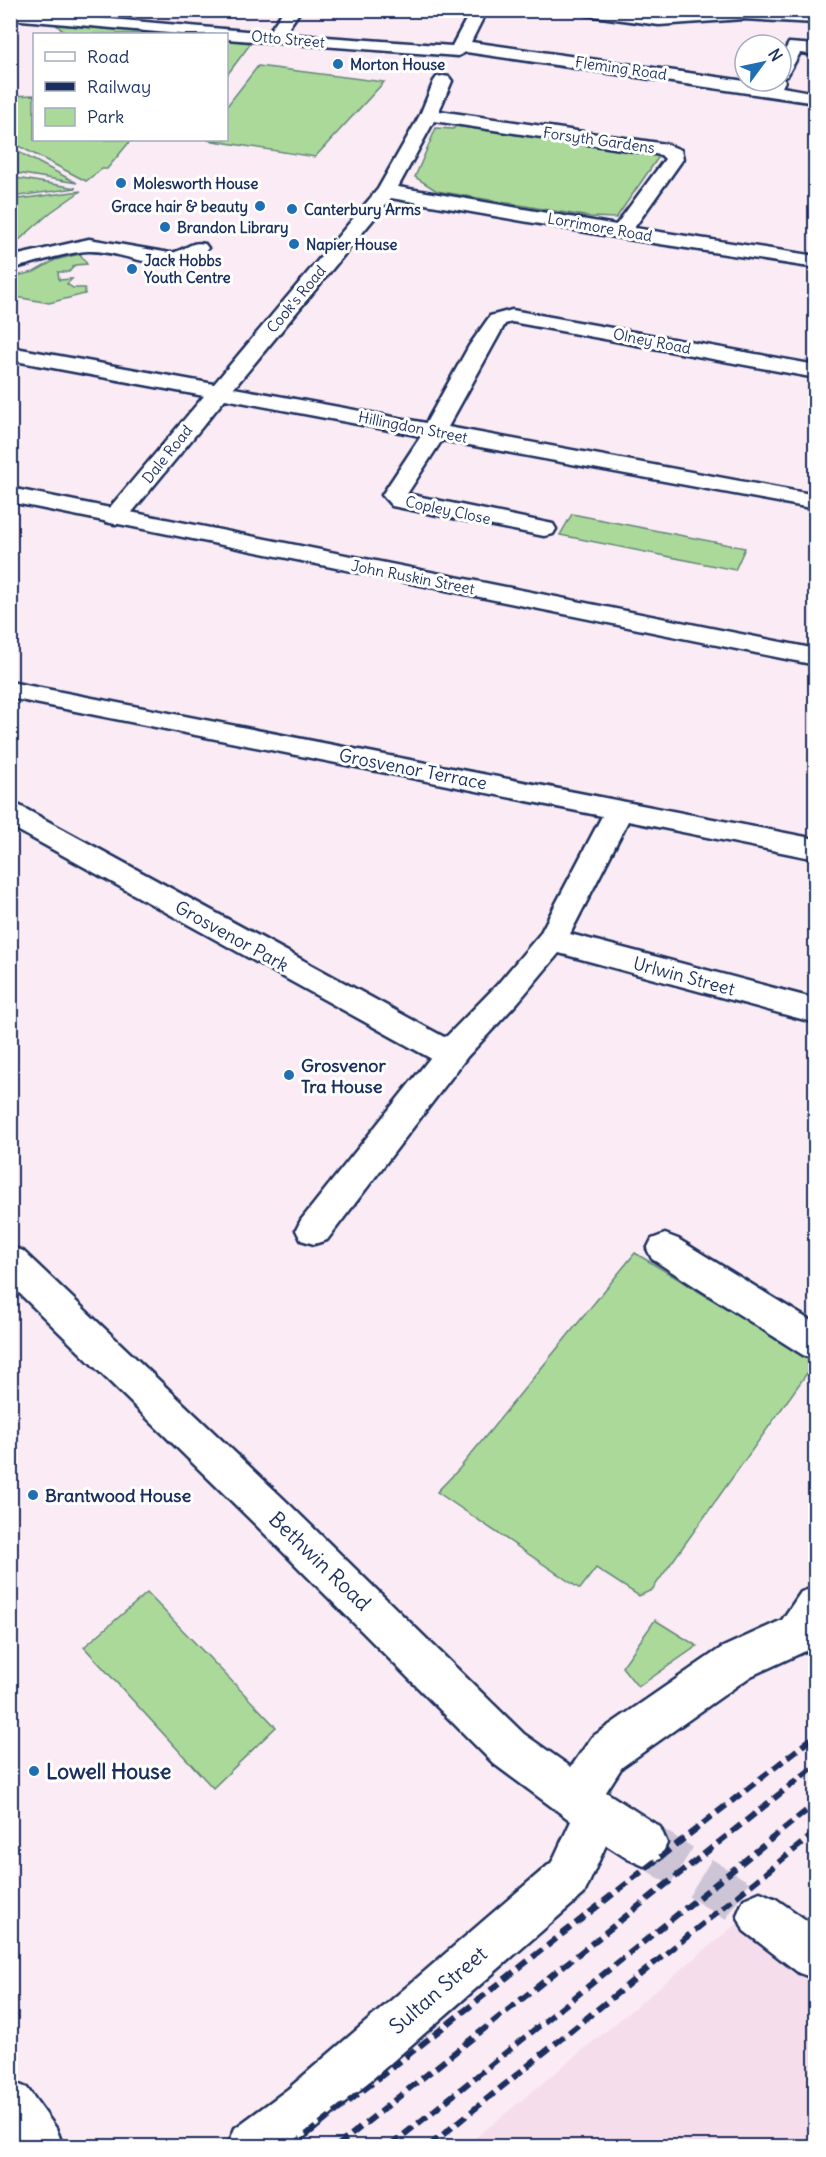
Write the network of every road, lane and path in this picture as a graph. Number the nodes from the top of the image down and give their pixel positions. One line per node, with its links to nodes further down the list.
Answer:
1 (293, 10): 7 (street)
2 (479, 10): 9 (street)
3 (586, 10): 6 (street)
4 (10, 14): 5 (street, Otto Street)
5 (91, 15): 7 (street, Otto Street)
6 (816, 18)
7 (272, 38): 9 (street, Otto Street)
8 (793, 48): 10 (street)
9 (460, 49): 12 (street, Fleming Road)
10 (816, 50)
11 (443, 81): 15 (street, Cook's Road)
12 (733, 81)
13 (793, 91): 14 (street, Fleming Road)
14 (816, 98)
15 (429, 115): 16 (street, Cook's Road); 17 (street, Forsyth Gardens)
16 (386, 191): 17 (street, Lorrimore Road); 23 (street, Cook's Road)
17 (621, 232): 19 (street, Lorrimore Road)
18 (198, 248): 20 (street)
19 (816, 262)
20 (10, 264)
21 (10, 352): 23 (street, Hillingdon Street)
22 (816, 372): 24 (street, Olney Road)
23 (218, 392): 24 (street, Hillingdon Street); 27 (street, Dale Road)
24 (436, 431): 26 (street, Hillingdon Street); 28 (street, Copley Close)
25 (10, 495): 27 (street, John Ruskin Street)
26 (816, 502)
27 (116, 517): 29 (street, John Ruskin Street)
28 (544, 529)
29 (816, 657)
30 (10, 690): 31 (street, Grosvenor Terrace)
31 (620, 810): 33 (street, Grosvenor Terrace); 34 (street)
32 (10, 813): 36 (street, Grosvenor Park)
33 (816, 849)
34 (552, 940): 35 (street, Urlwin Street); 36 (street)
35 (816, 1011)
36 (456, 1048): 37 (street)
37 (314, 1230)
38 (665, 1249): 40 (street)
39 (10, 1261): 42 (street, Bethwin Road)
40 (816, 1344)
41 (816, 1606): 42 (street, Sultan Street)
42 (587, 1805): 43 (street, Bethwin Road); 48 (street, Sultan Street)
43 (644, 1843)
44 (760, 1915): 45 (street)
45 (816, 1956)
46 (10, 2105): 47 (street)
47 (38, 2146)
48 (253, 2146)

